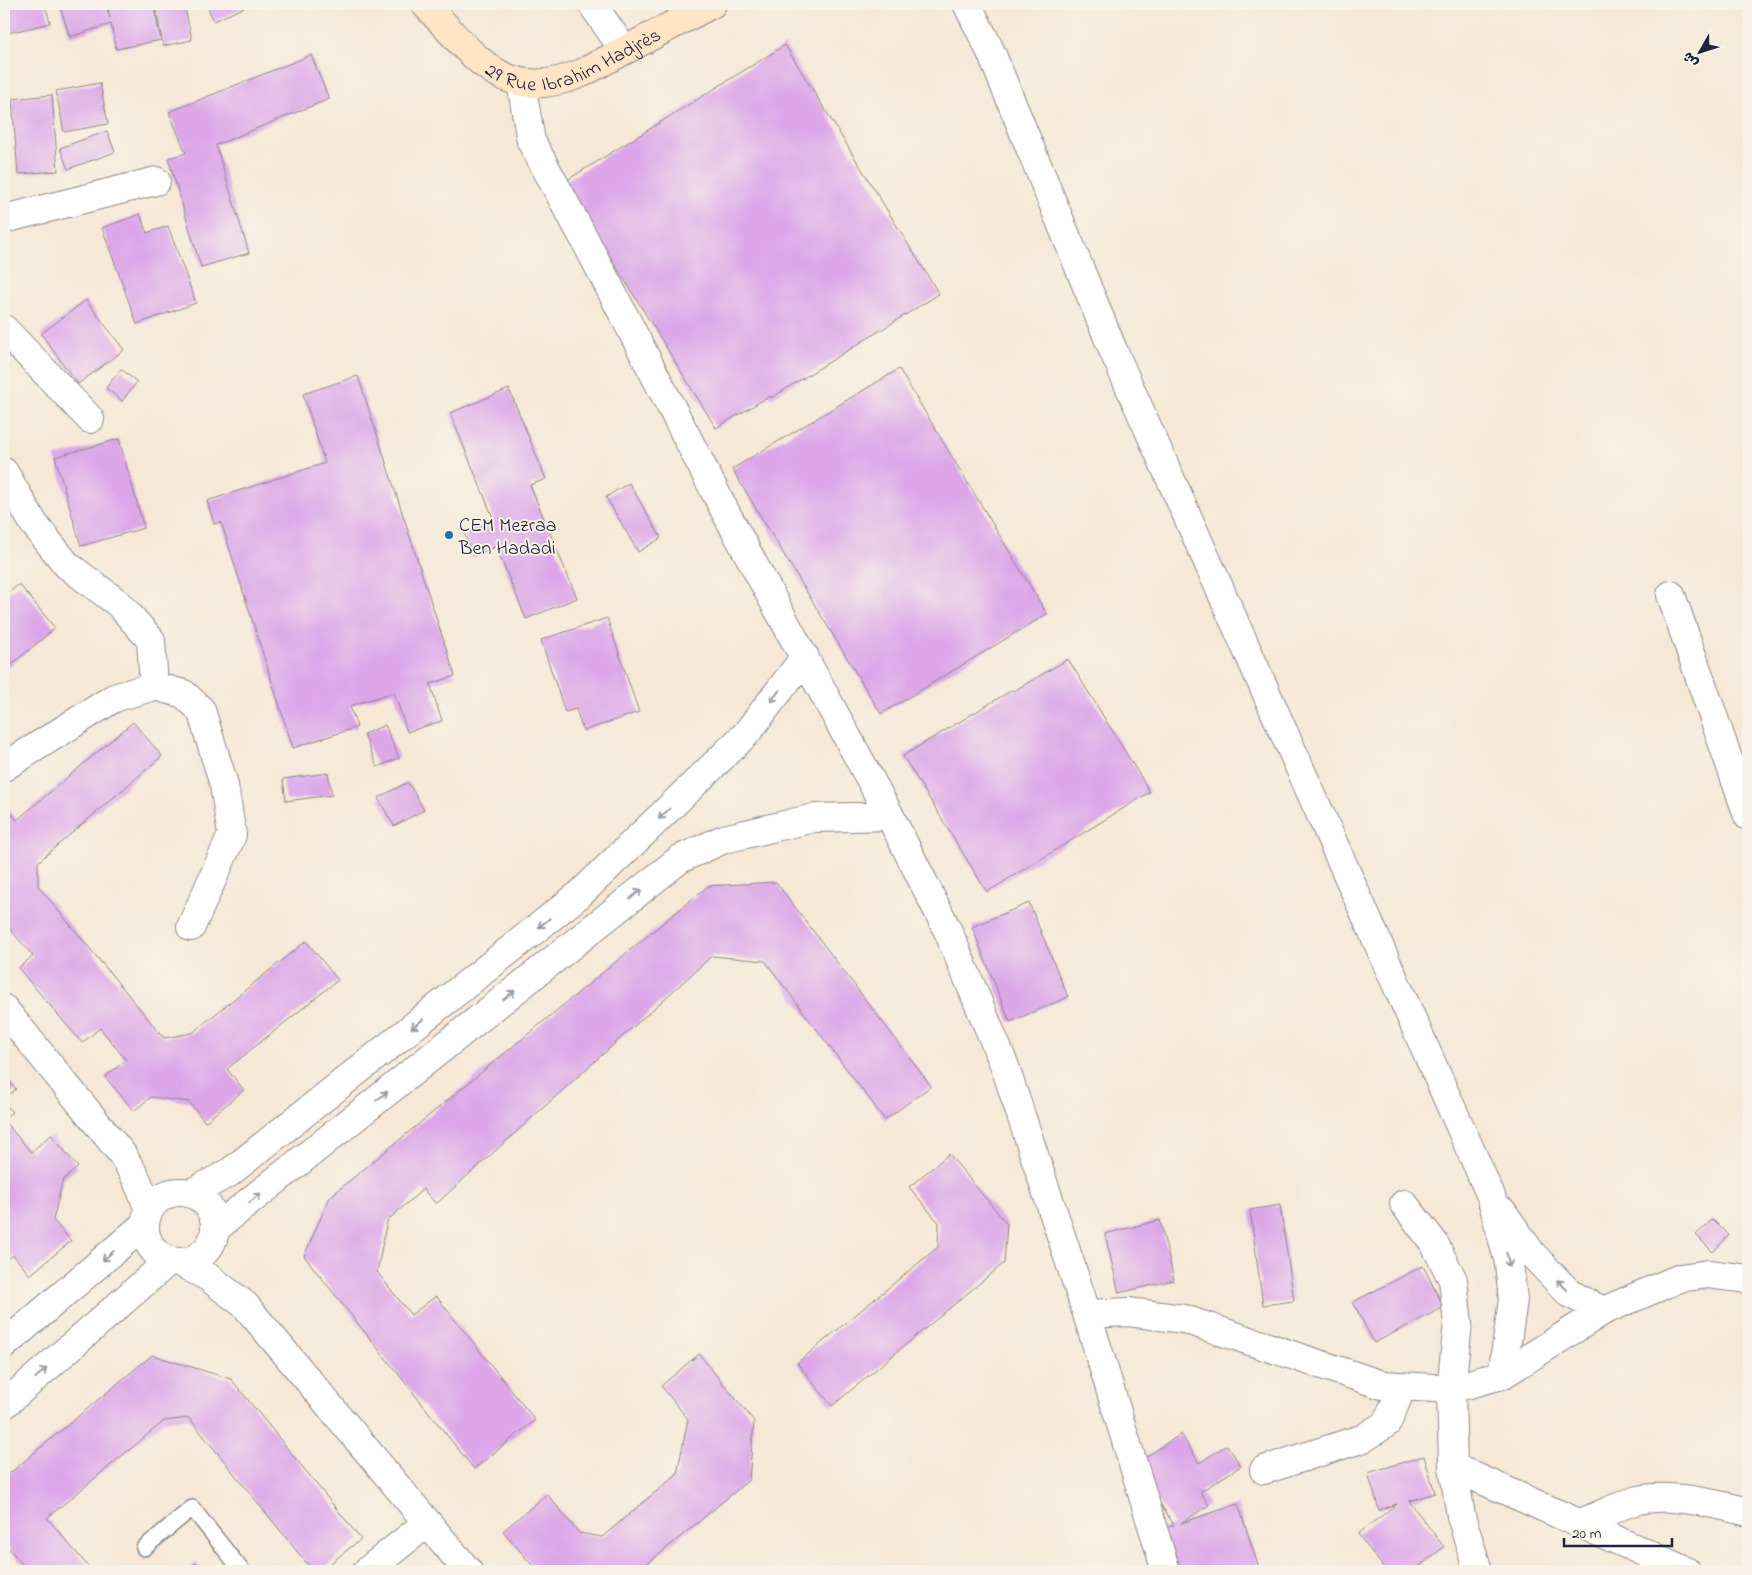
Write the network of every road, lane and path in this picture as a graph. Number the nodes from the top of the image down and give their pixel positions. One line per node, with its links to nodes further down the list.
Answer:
1 (425, 4): 8 (main road, 29 Rue Ibrahim Hadjrès)
2 (592, 4): 6 (street)
3 (712, 4): 6 (main road, 29 Rue Ibrahim Hadjrès)
4 (967, 4): 7 (street)
5 (986, 4): 7 (street)
6 (624, 50): 8 (main road, 29 Rue Ibrahim Hadjrès)
7 (990, 50): 24 (street)
8 (521, 83): 15 (street)
9 (156, 181): 10 (street)
10 (4, 219)
11 (4, 329): 12 (street)
12 (90, 419)
13 (4, 472): 16 (street)
14 (1671, 595): 19 (street)
15 (805, 657): 18 (street); 23 (street, one-way to 23)
16 (154, 686): 17 (street); 20 (street)
17 (4, 767)
18 (890, 816): 27 (street, one-way to 18); 32 (street)
19 (1748, 816)
20 (191, 927)
21 (4, 1009): 22 (street)
22 (122, 1154): 23 (street); 26 (street)
23 (185, 1193): 26 (street); 27 (street)
24 (1491, 1196): 31 (street, one-way to 24); 34 (street, one-way to 34)
25 (1404, 1204): 36 (street)
26 (147, 1217): 28 (street); 33 (street, one-way to 33)
27 (215, 1234): 28 (street); 30 (street)
28 (175, 1262): 30 (street); 37 (street, one-way to 28)
29 (1748, 1279): 31 (street)
30 (245, 1305): 41 (street)
31 (1603, 1311): 34 (street)
32 (1087, 1314): 35 (street); 47 (street)
33 (4, 1345)
34 (1502, 1375): 36 (street)
35 (1402, 1387): 36 (street); 39 (street)
36 (1451, 1389): 38 (street)
37 (4, 1405)
38 (1453, 1467): 42 (street); 48 (street)
39 (1264, 1470)
40 (1748, 1512): 42 (street)
41 (427, 1523): 45 (street); 46 (street)
42 (1578, 1524): 49 (street)
43 (144, 1548): 44 (lane)
44 (242, 1571)
45 (367, 1571)
46 (468, 1571)
47 (1166, 1571)
48 (1478, 1571)
49 (1686, 1571)

